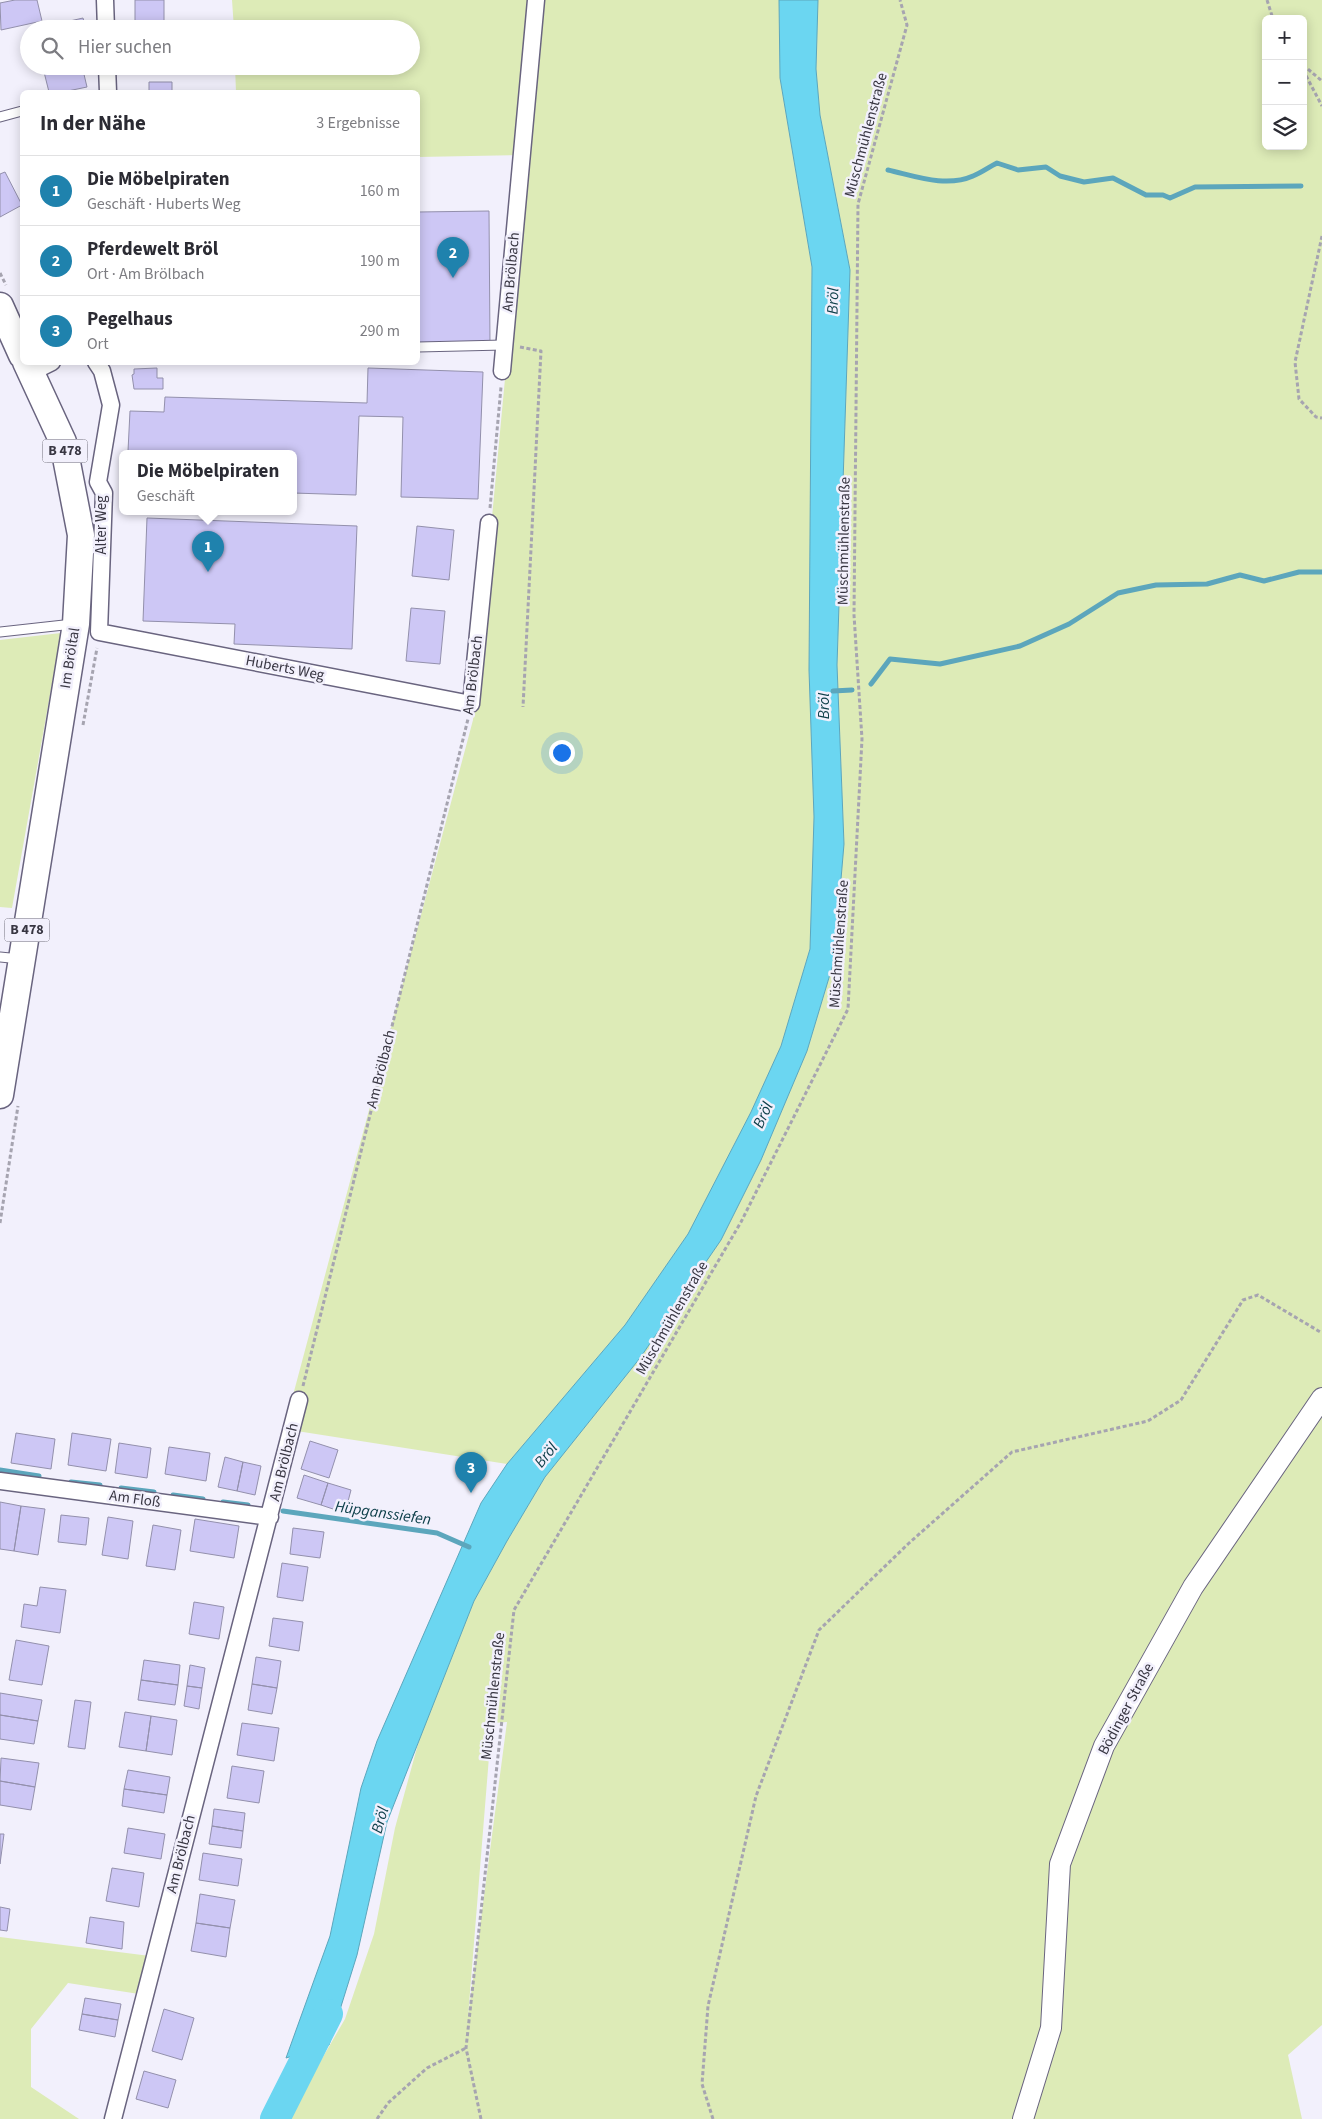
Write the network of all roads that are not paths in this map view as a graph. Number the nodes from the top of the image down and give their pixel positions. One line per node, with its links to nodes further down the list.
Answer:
1 (106, 0): 3 (street)
2 (536, 0): 10 (street, Am Brölbach)
3 (106, 20)
4 (106, 75): 5 (street)
5 (104, 90)
6 (20, 111): 7 (lane)
7 (0, 116)
8 (0, 306): 9 (main road, Im Bröltal / B 478)
9 (20, 341)
10 (504, 345): 11 (lane); 14 (street, Am Brölbach)
11 (420, 347)
12 (34, 365): 16 (main road, Im Bröltal / B 478)
13 (98, 365): 16 (street, Alter Weg)
14 (502, 371)
15 (489, 523): 18 (street, Am Brölbach)
16 (88, 628): 17 (lane); 18 (street, Huberts Weg); 19 (main road, Im Bröltal / B 478)
17 (0, 632)
18 (471, 704)
19 (11, 958): 20 (main road, Im Bröltal / B 478)
20 (0, 1095)
21 (1322, 1398): 26 (street, Bödinger Straße)
22 (299, 1400): 24 (street, Am Brölbach)
23 (0, 1481): 24 (street, Am Floß)
24 (270, 1518): 25 (street, Am Brölbach)
25 (113, 2119)
26 (1024, 2119)

